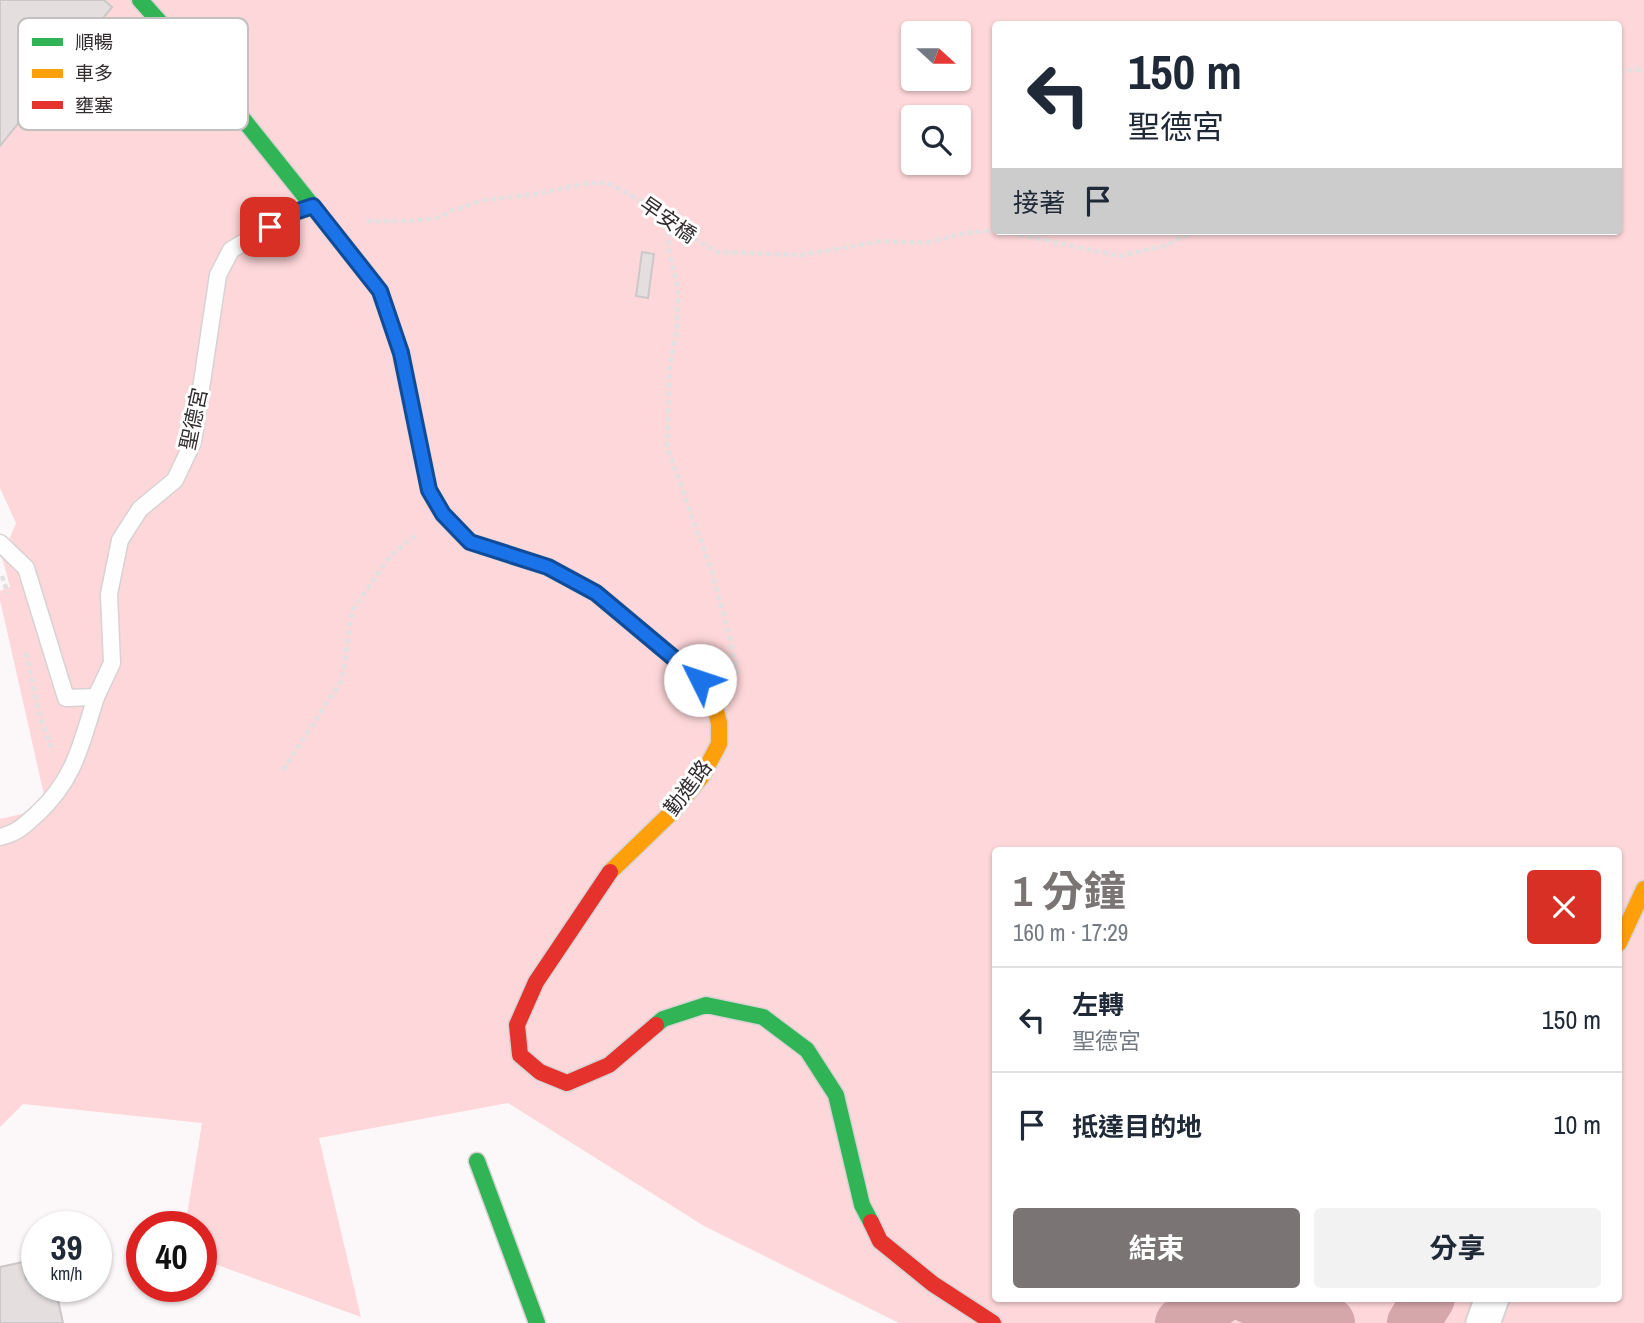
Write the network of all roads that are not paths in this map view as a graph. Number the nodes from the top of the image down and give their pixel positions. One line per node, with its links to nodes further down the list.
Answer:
1 (140, 0): 2 (street)
2 (156, 18)
3 (248, 125): 4 (street)
4 (313, 206): 6 (lane, 聖德宮); 13 (street, 勤進路)
5 (0, 543): 6 (lane)
6 (96, 697): 7 (lane, 聖德宮)
7 (0, 837)
8 (1644, 889): 9 (street)
9 (1622, 937)
10 (477, 1161): 12 (street)
11 (1491, 1302): 14 (street)
12 (537, 1323)
13 (993, 1323)
14 (1483, 1323)

